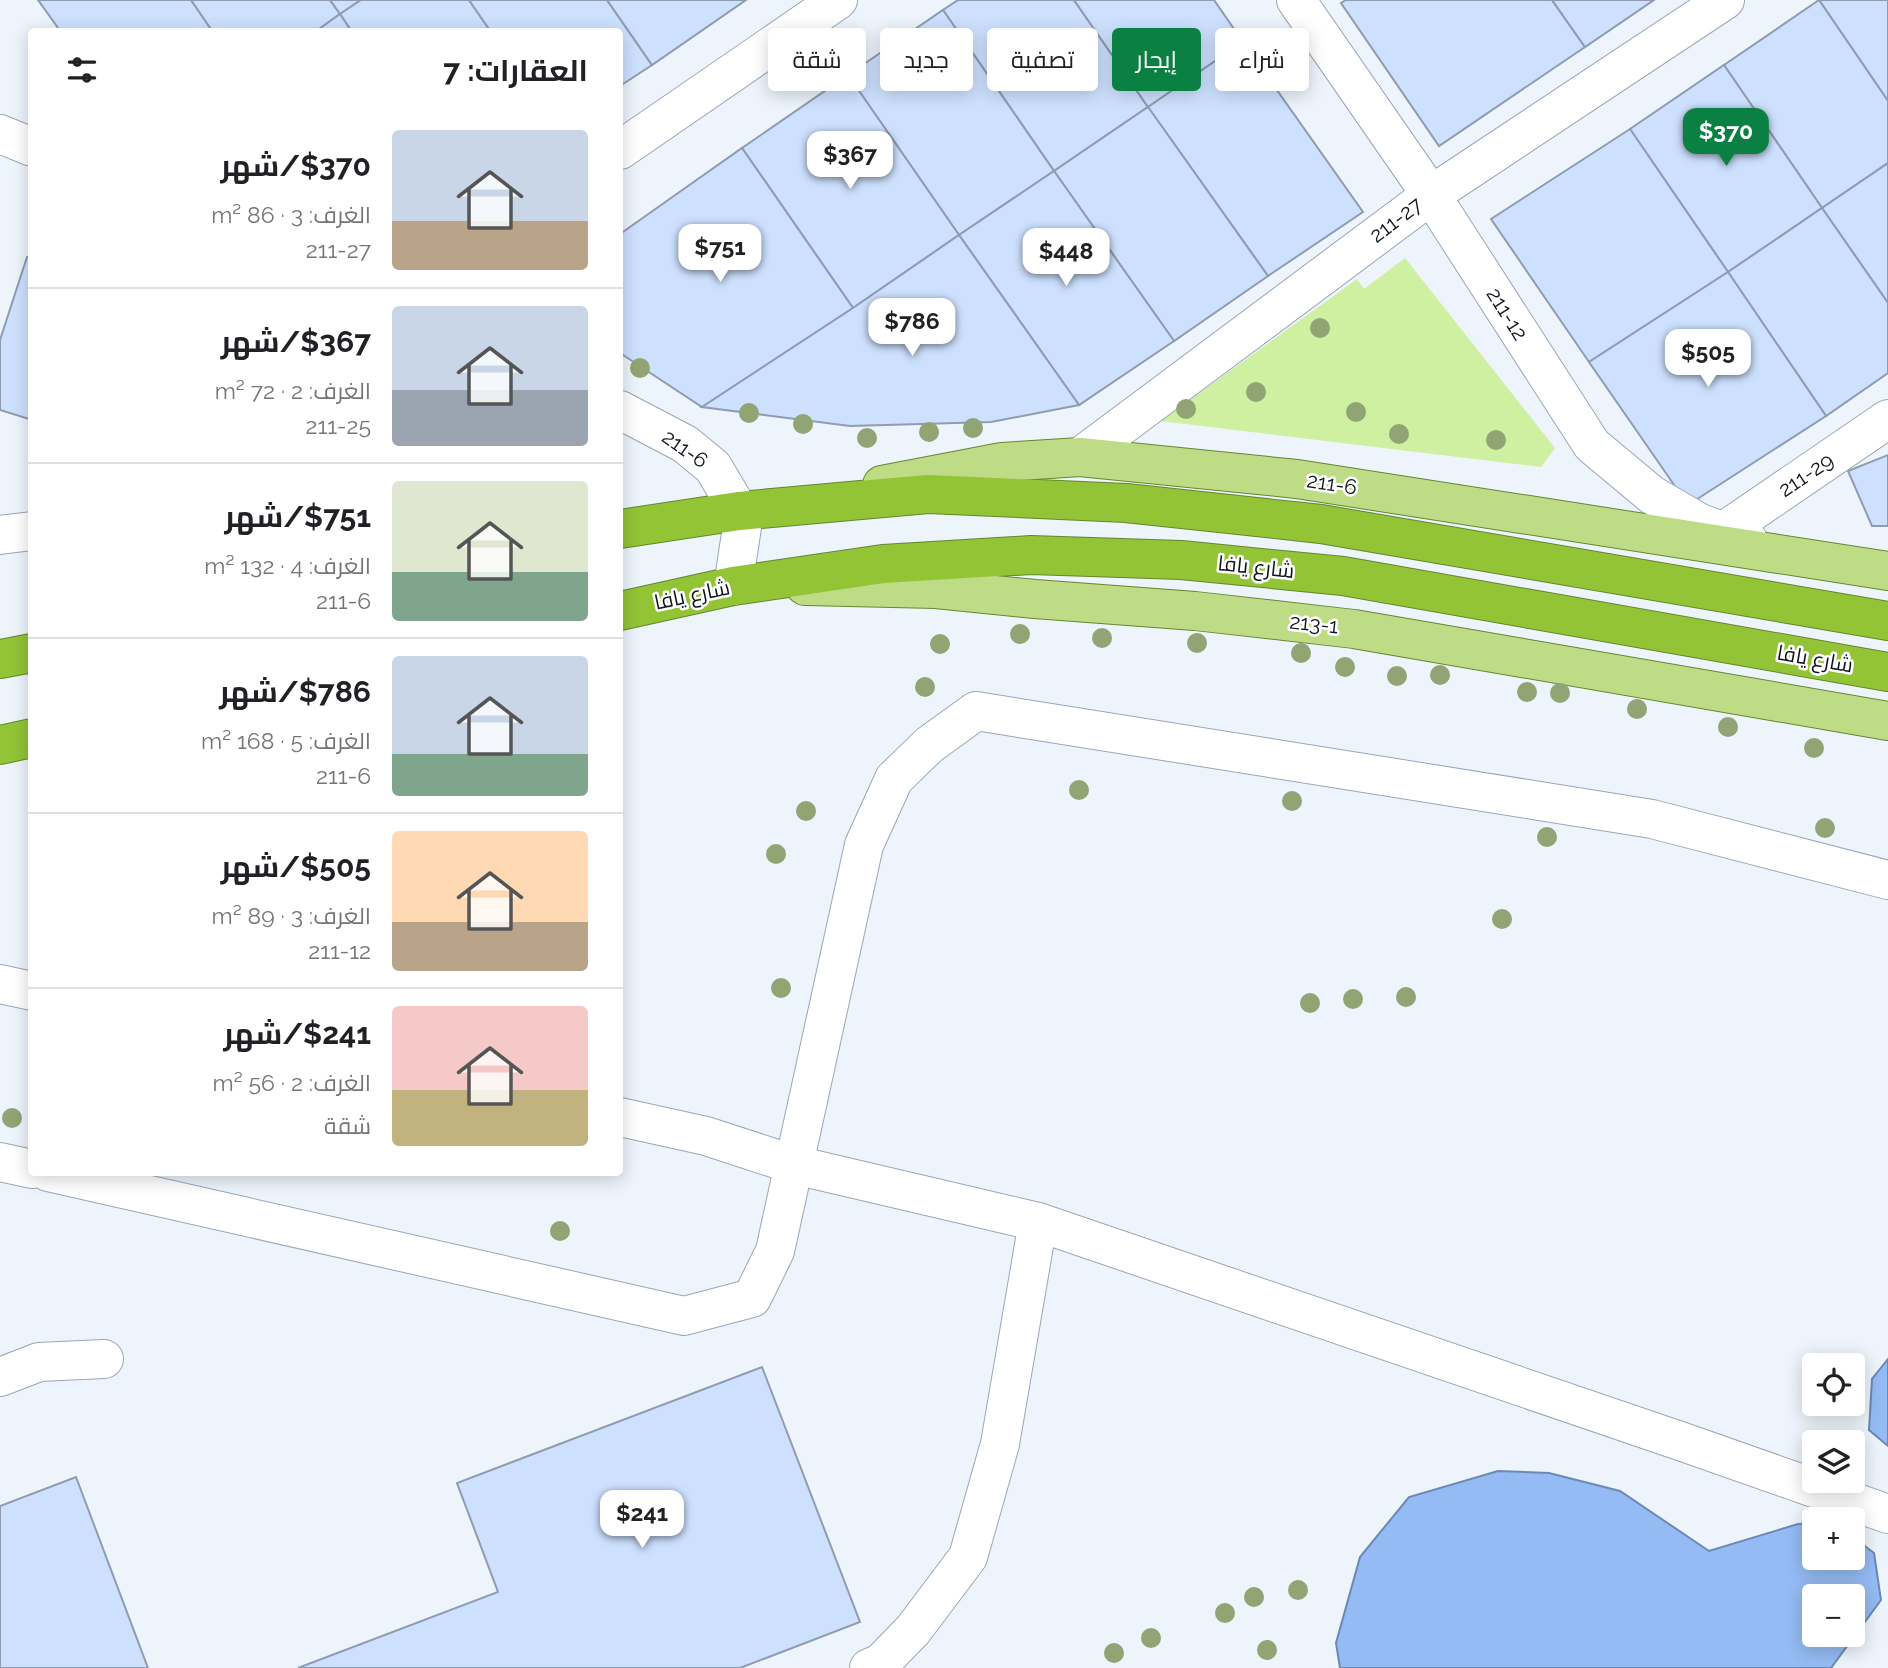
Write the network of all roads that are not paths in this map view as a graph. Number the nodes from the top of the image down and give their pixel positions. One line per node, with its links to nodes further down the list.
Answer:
1 (838, 0): 6 (street)
2 (1296, 0): 7 (street, 211-12)
3 (1725, 0): 7 (street, 211-27)
4 (0, 134): 5 (street)
5 (28, 145)
6 (623, 148)
7 (1431, 194): 10 (street, 211-27); 13 (street, 211-12)
8 (623, 412): 11 (street, 211-6)
9 (1888, 419): 13 (street, 211-29)
10 (1080, 457): 11 (main road, 211-6); 16 (main road, 211-6)
11 (758, 509): 12 (highway); 18 (street); 20 (highway)
12 (623, 529)
13 (1724, 531): 16 (street, 211-12)
14 (28, 532): 15 (street)
15 (0, 535)
16 (1783, 554): 17 (main road, 211-6)
17 (1888, 570)
18 (733, 586): 19 (highway, شارع يافا); 23 (highway, شارع يافا); 24 (main road, 213-1)
19 (623, 610)
20 (1888, 621)
21 (28, 654): 22 (highway)
22 (0, 659)
23 (1888, 672)
24 (1888, 721)
25 (1888, 880): 28 (street)
26 (623, 1118): 28 (street)
27 (0, 1162): 29 (street)
28 (795, 1165): 30 (street); 31 (street)
29 (28, 1168)
30 (66, 1176)
31 (1038, 1222): 34 (street); 35 (street)
32 (104, 1359): 33 (street)
33 (0, 1377)
34 (1888, 1514)
35 (869, 1668)

